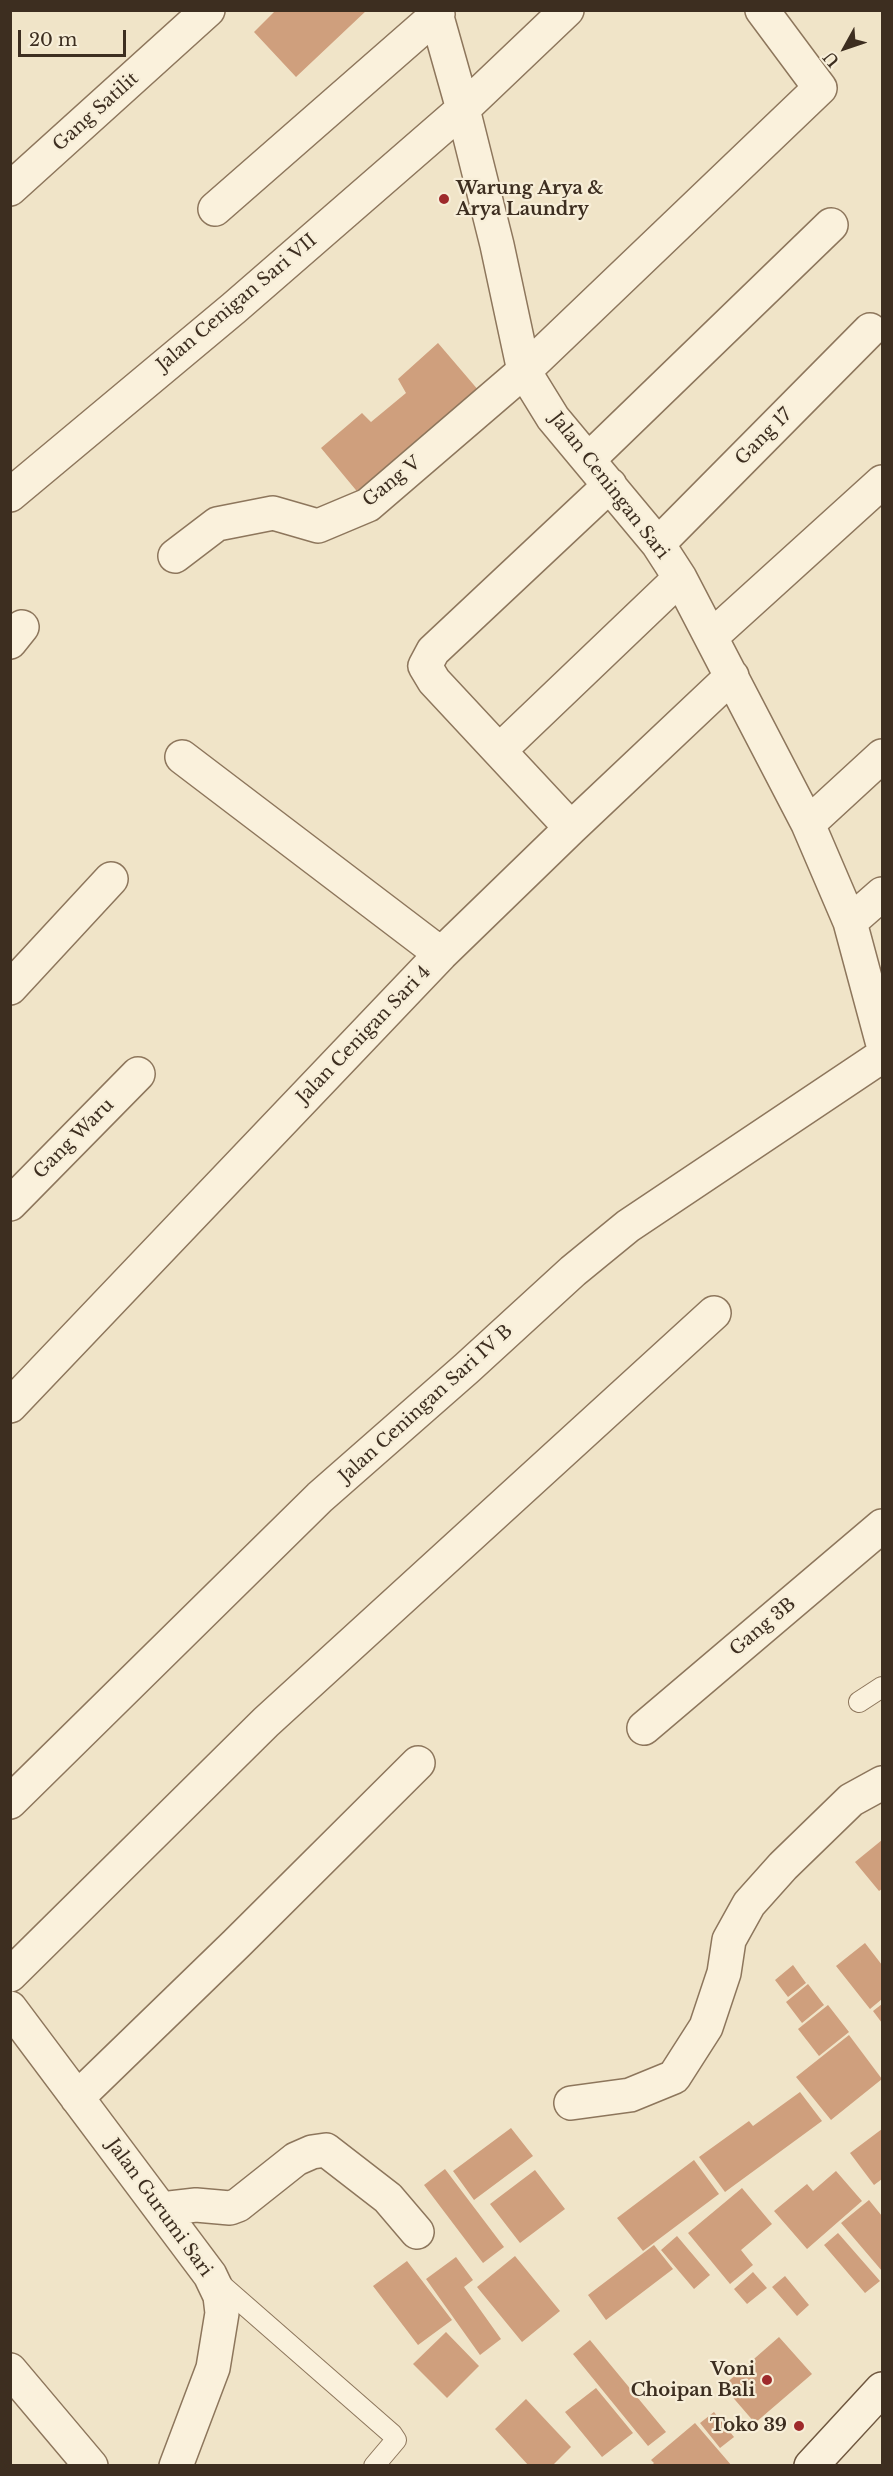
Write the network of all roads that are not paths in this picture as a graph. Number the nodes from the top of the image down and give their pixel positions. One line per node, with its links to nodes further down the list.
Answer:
1 (208, 10): 6 (street, Gang Satilit)
2 (567, 10): 5 (street, Jalan Cenigan Sari VII)
3 (762, 10): 10 (street, Gang V)
4 (437, 12): 5 (street, Jalan Ceningan Sari); 7 (street)
5 (463, 109): 10 (street, Jalan Ceningan Sari); 14 (street, Jalan Cenigan Sari VII)
6 (10, 189)
7 (215, 209)
8 (831, 225): 11 (street)
9 (870, 330): 15 (street, Gang 17)
10 (524, 371): 11 (street, Jalan Ceningan Sari); 16 (street, Gang V)
11 (588, 460): 13 (street, Jalan Ceningan Sari)
12 (882, 482): 18 (street)
13 (610, 485): 15 (street, Jalan Ceningan Sari); 20 (street)
14 (10, 495)
15 (658, 544): 17 (street, Jalan Ceningan Sari)
16 (175, 556)
17 (680, 579): 18 (street, Jalan Ceningan Sari); 20 (street)
18 (711, 637): 19 (street, Jalan Ceningan Sari)
19 (732, 676): 23 (street, Jalan Ceningan Sari); 24 (street, Jalan Cenigan Sari 4)
20 (500, 750): 24 (street)
21 (882, 756): 23 (street)
22 (183, 757): 28 (street)
23 (808, 824): 27 (street, Jalan Ceningan Sari)
24 (571, 828): 28 (street, Jalan Cenigan Sari 4)
25 (111, 879): 29 (street)
26 (882, 894): 27 (street)
27 (850, 922): 30 (street, Jalan Ceningan Sari)
28 (441, 954): 35 (street, Jalan Cenigan Sari 4)
29 (10, 988)
30 (882, 1041)
31 (882, 1056): 42 (street, Jalan Ceningan Sari IV B)
32 (138, 1074): 33 (street, Gang Waru)
33 (10, 1204)
34 (714, 1313): 43 (street)
35 (10, 1406)
36 (882, 1526): 39 (street, Gang 3B)
37 (882, 1687): 38 (lane)
38 (859, 1702)
39 (644, 1728)
40 (418, 1763): 45 (street)
41 (882, 1783): 46 (street)
42 (10, 1802)
43 (10, 1975)
44 (10, 2008): 45 (street, Jalan Gurumi Sari)
45 (77, 2098): 47 (street, Jalan Gurumi Sari)
46 (571, 2103)
47 (161, 2209): 48 (street); 49 (street, Jalan Gurumi Sari)
48 (417, 2232)
49 (210, 2275): 53 (street, Jalan Gurumi Sari); 54 (lane)
50 (10, 2370): 52 (street)
51 (882, 2389): 55 (street)
52 (91, 2466)
53 (176, 2466)
54 (374, 2466)
55 (811, 2466)

